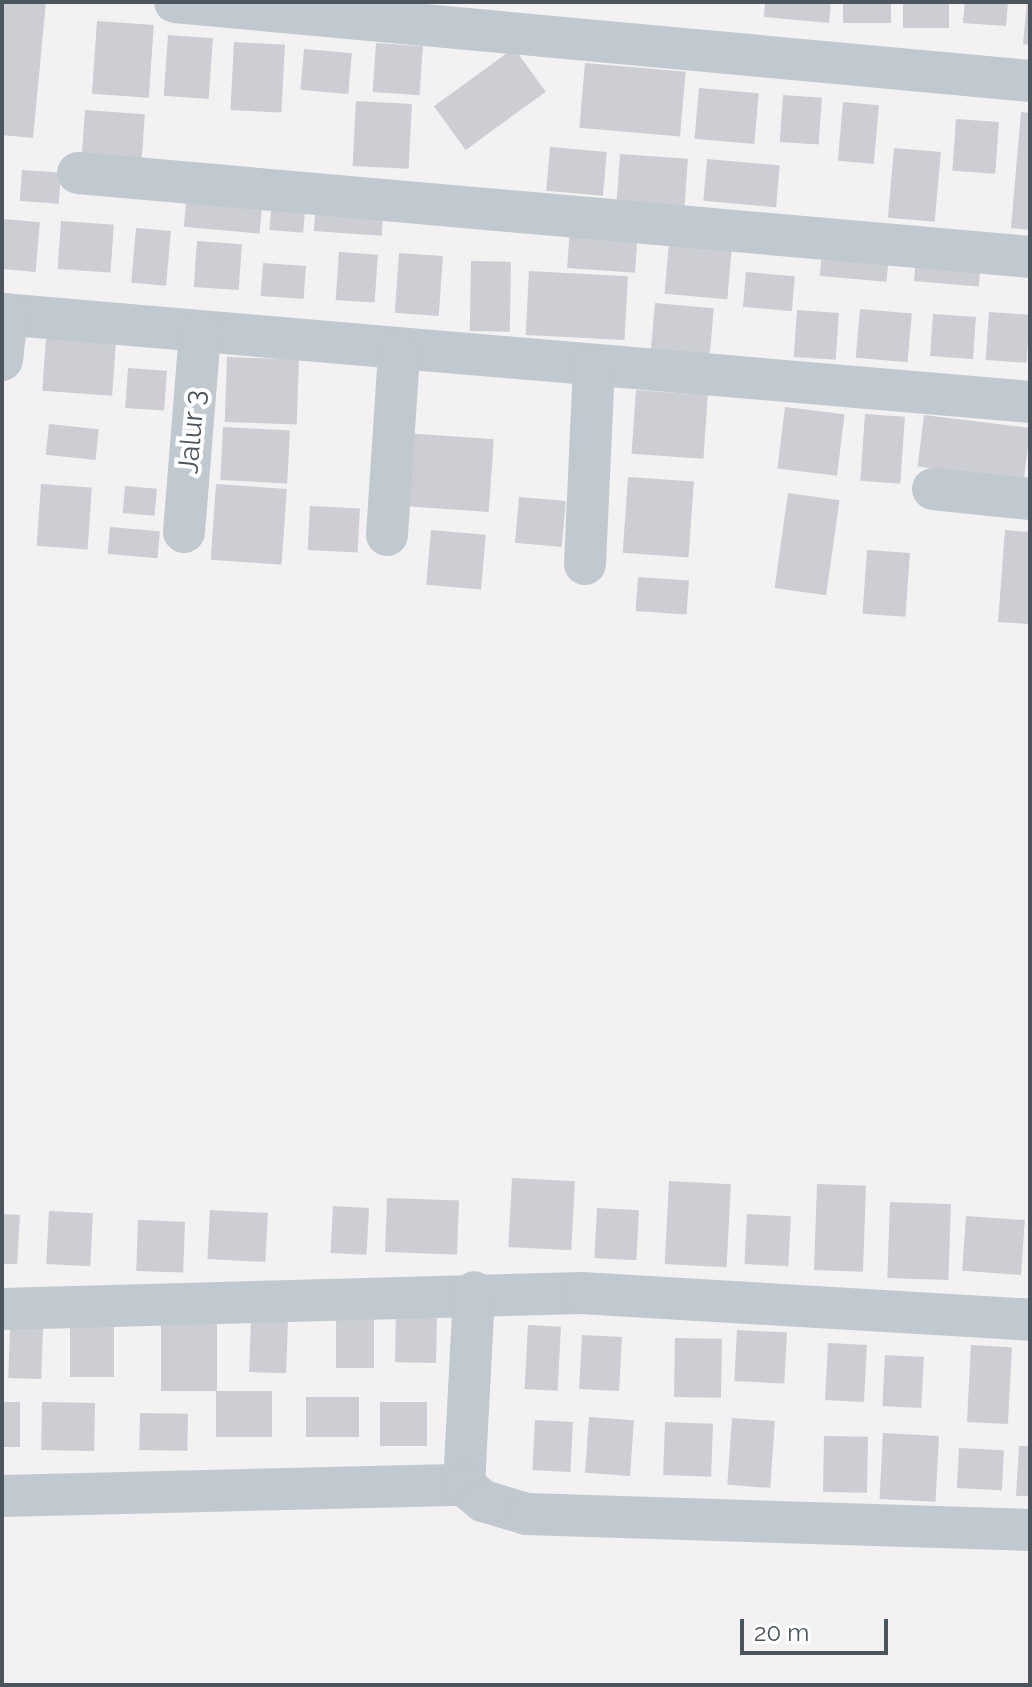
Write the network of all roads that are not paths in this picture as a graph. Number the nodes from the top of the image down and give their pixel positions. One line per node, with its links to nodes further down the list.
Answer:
1 (175, 2): 2 (street)
2 (1030, 81)
3 (78, 173): 4 (street)
4 (1030, 257)
5 (5, 314): 6 (street); 8 (street)
6 (200, 332): 7 (street); 13 (street, Jalur 3)
7 (399, 352): 9 (street); 14 (street)
8 (2, 360)
9 (594, 367): 10 (street); 15 (street)
10 (1030, 402)
11 (933, 489): 12 (street)
12 (1030, 499)
13 (184, 532)
14 (387, 535)
15 (585, 564)
16 (474, 1292): 17 (street); 18 (street); 19 (street)
17 (2, 1309)
18 (1030, 1320)
19 (464, 1485): 20 (street); 21 (street)
20 (2, 1496)
21 (1030, 1530)

